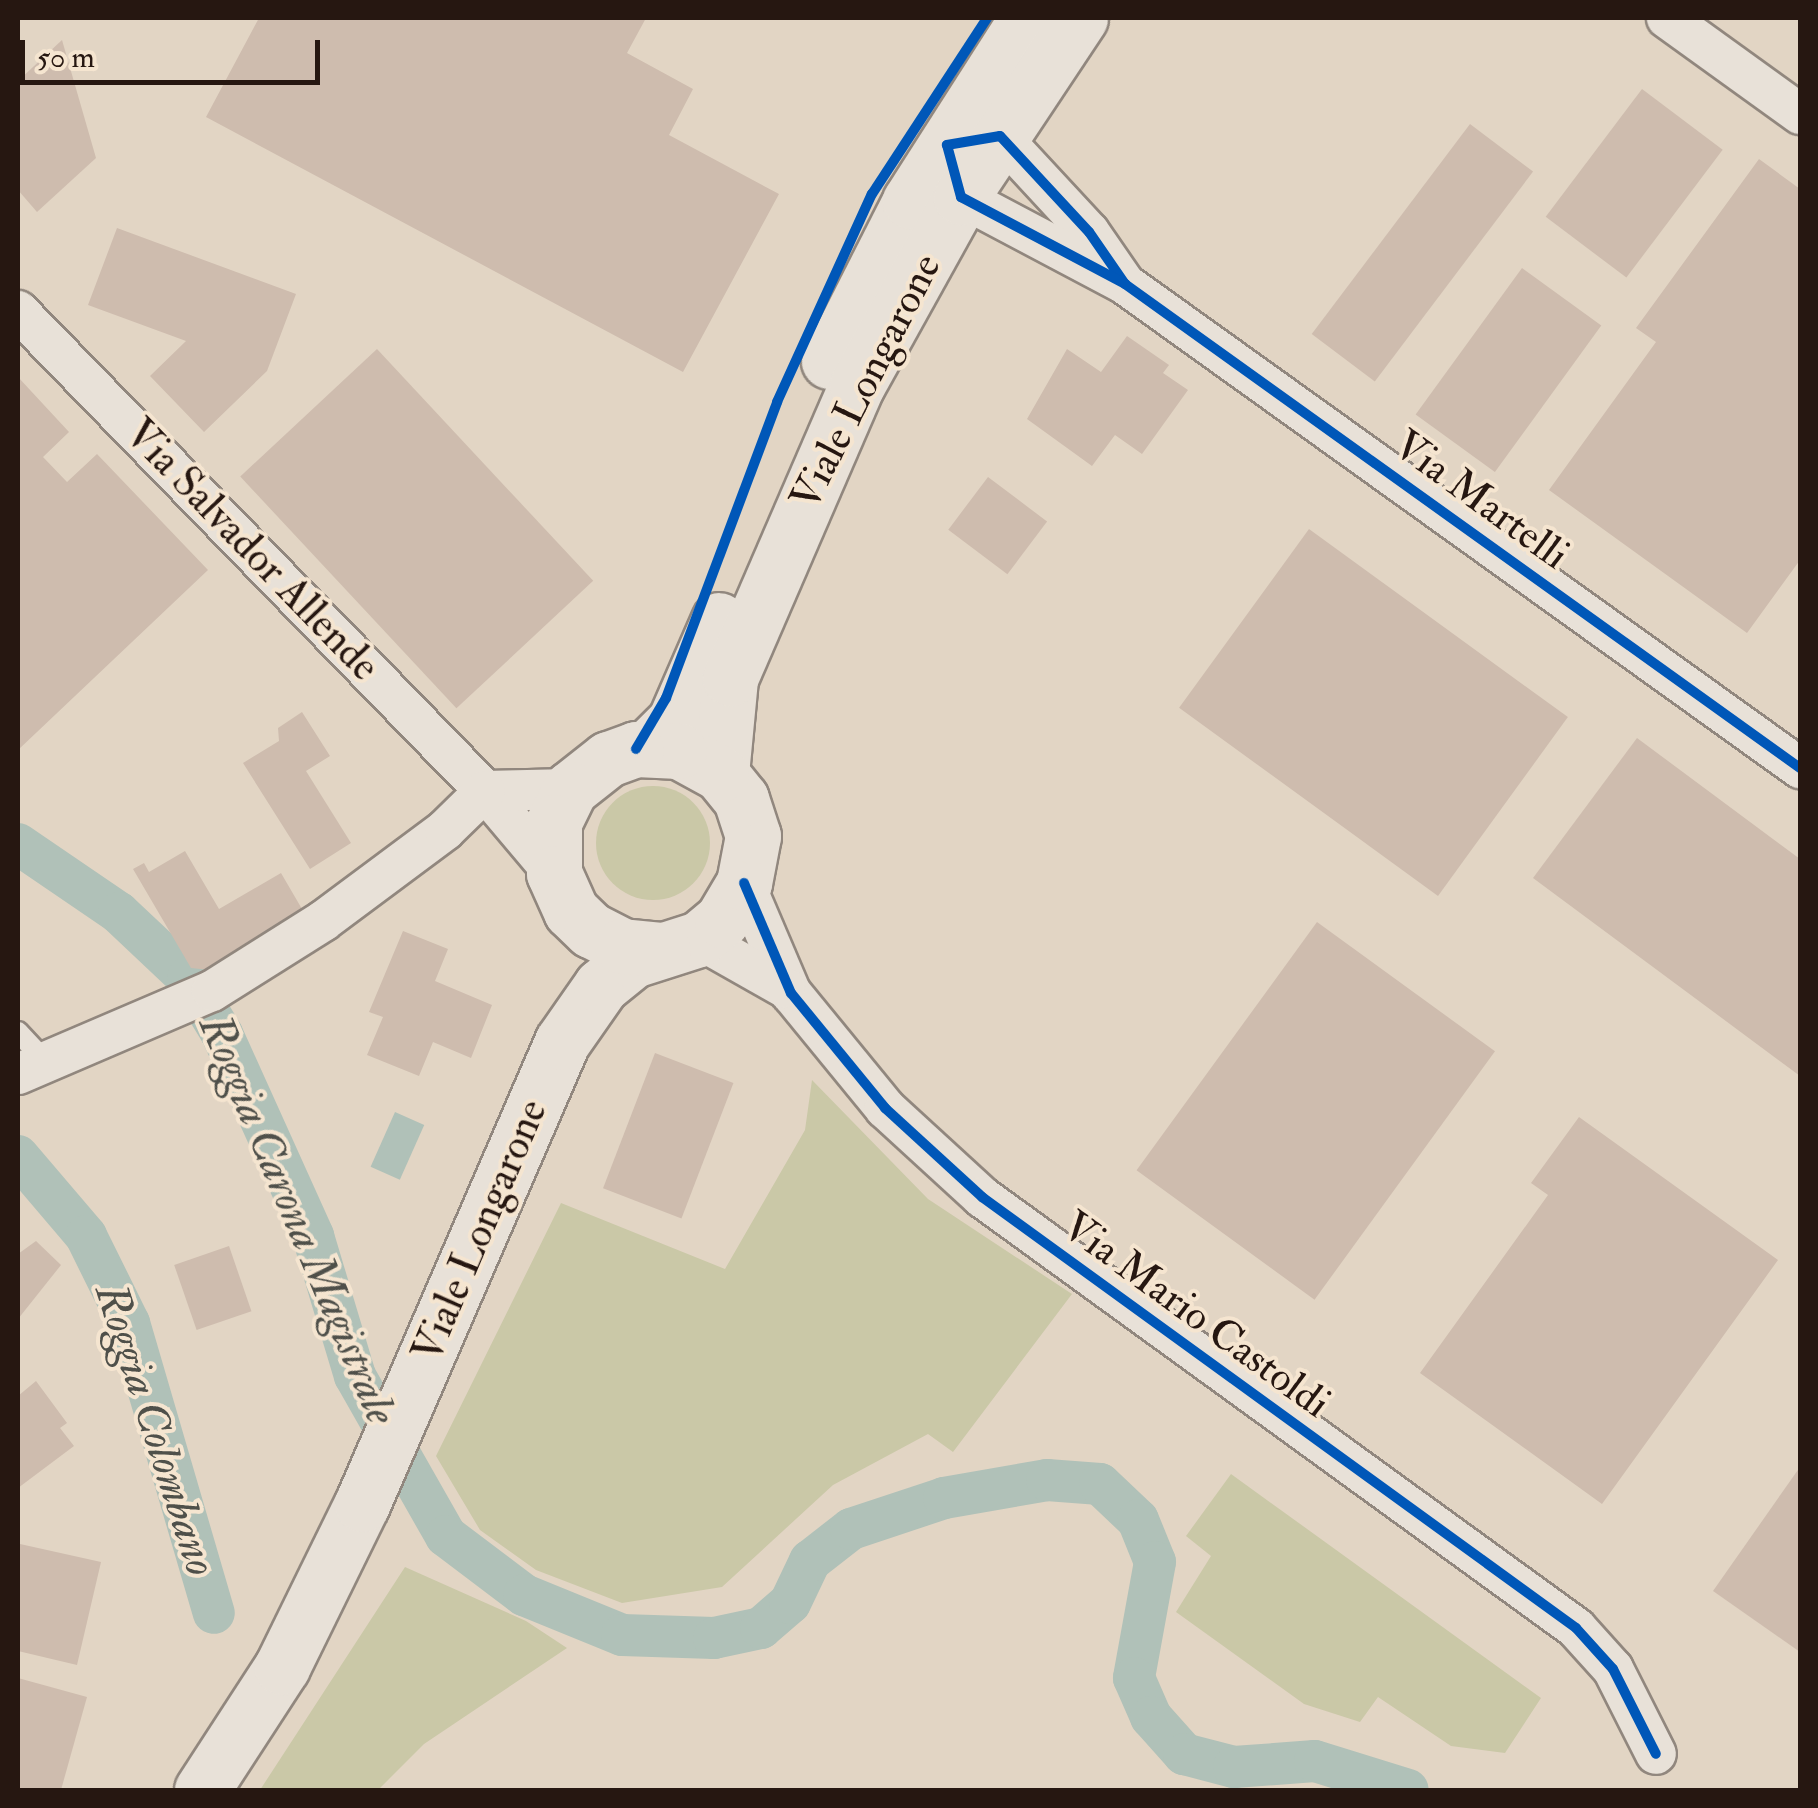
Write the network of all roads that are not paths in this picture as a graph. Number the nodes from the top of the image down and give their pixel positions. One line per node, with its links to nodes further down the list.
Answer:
1 (1027, 18): 6 (main road, Viale Longarone)
2 (1080, 18): 5 (main road, Viale Longarone)
3 (1668, 18): 4 (street)
4 (1800, 114)
5 (1000, 136): 6 (street); 7 (main road, Viale Longarone); 8 (street, Via Martelli)
6 (946, 144): 7 (street); 10 (main road, Viale Longarone)
7 (961, 197): 8 (street, Via Martelli); 12 (main road, Viale Longarone)
8 (1124, 284): 11 (street, Via Martelli)
9 (18, 311): 14 (street, Via Salvador Allende)
10 (649, 748): 12 (main road); 13 (main road)
11 (1800, 768)
12 (721, 774): 15 (main road)
13 (570, 789): 14 (street); 16 (main road)
14 (484, 791): 16 (street, Via Salvador Allende); 21 (street)
15 (744, 883): 17 (main road); 18 (street, Via Mario Castoldi)
16 (562, 892): 17 (main road); 20 (main road, Viale Longarone)
17 (681, 944): 18 (street, Via Mario Castoldi); 20 (main road, Viale Longarone)
18 (791, 993): 22 (street, Via Mario Castoldi)
19 (18, 1032): 21 (lane)
20 (562, 1042): 23 (main road, Viale Longarone)
21 (32, 1068)
22 (1656, 1754)
23 (202, 1790)

